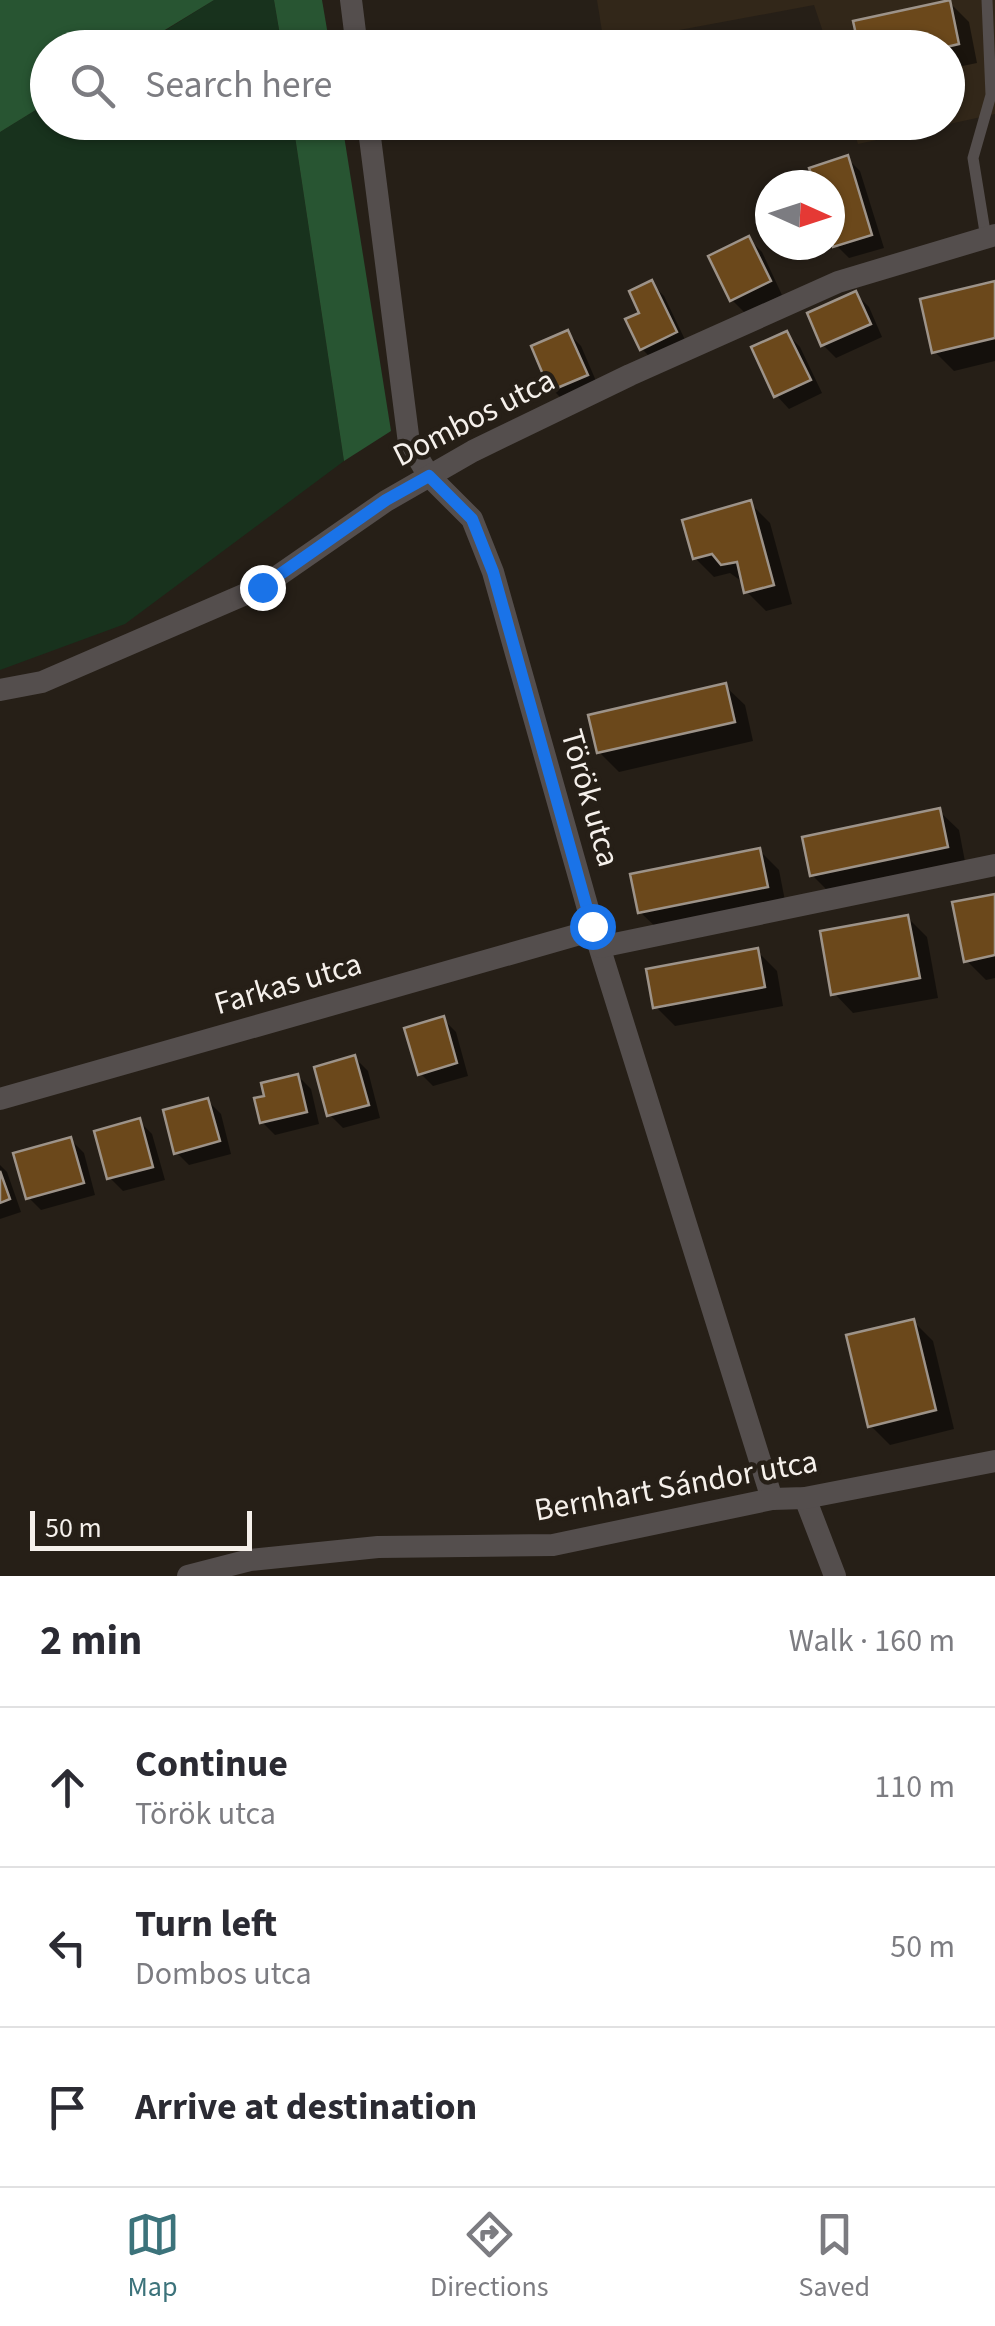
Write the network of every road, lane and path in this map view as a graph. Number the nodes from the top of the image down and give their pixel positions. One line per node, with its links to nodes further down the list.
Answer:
1 (351, 0): 3 (street)
2 (987, 0): 5 (lane)
3 (355, 30)
4 (370, 140): 6 (street, Török utca)
5 (990, 237): 6 (street, Dombos utca)
6 (429, 476): 7 (street, Dombos utca); 9 (street, Török utca)
7 (0, 690)
8 (995, 865): 9 (street, Farkas utca)
9 (597, 939): 10 (street, Farkas utca); 13 (street, Török utca)
10 (0, 1099)
11 (995, 1461): 12 (street, Bernhart Sándor utca)
12 (805, 1498): 13 (street, Bernhart Sándor utca); 15 (street)
13 (772, 1499): 14 (street, Bernhart Sándor utca)
14 (188, 1576)
15 (835, 1576)

